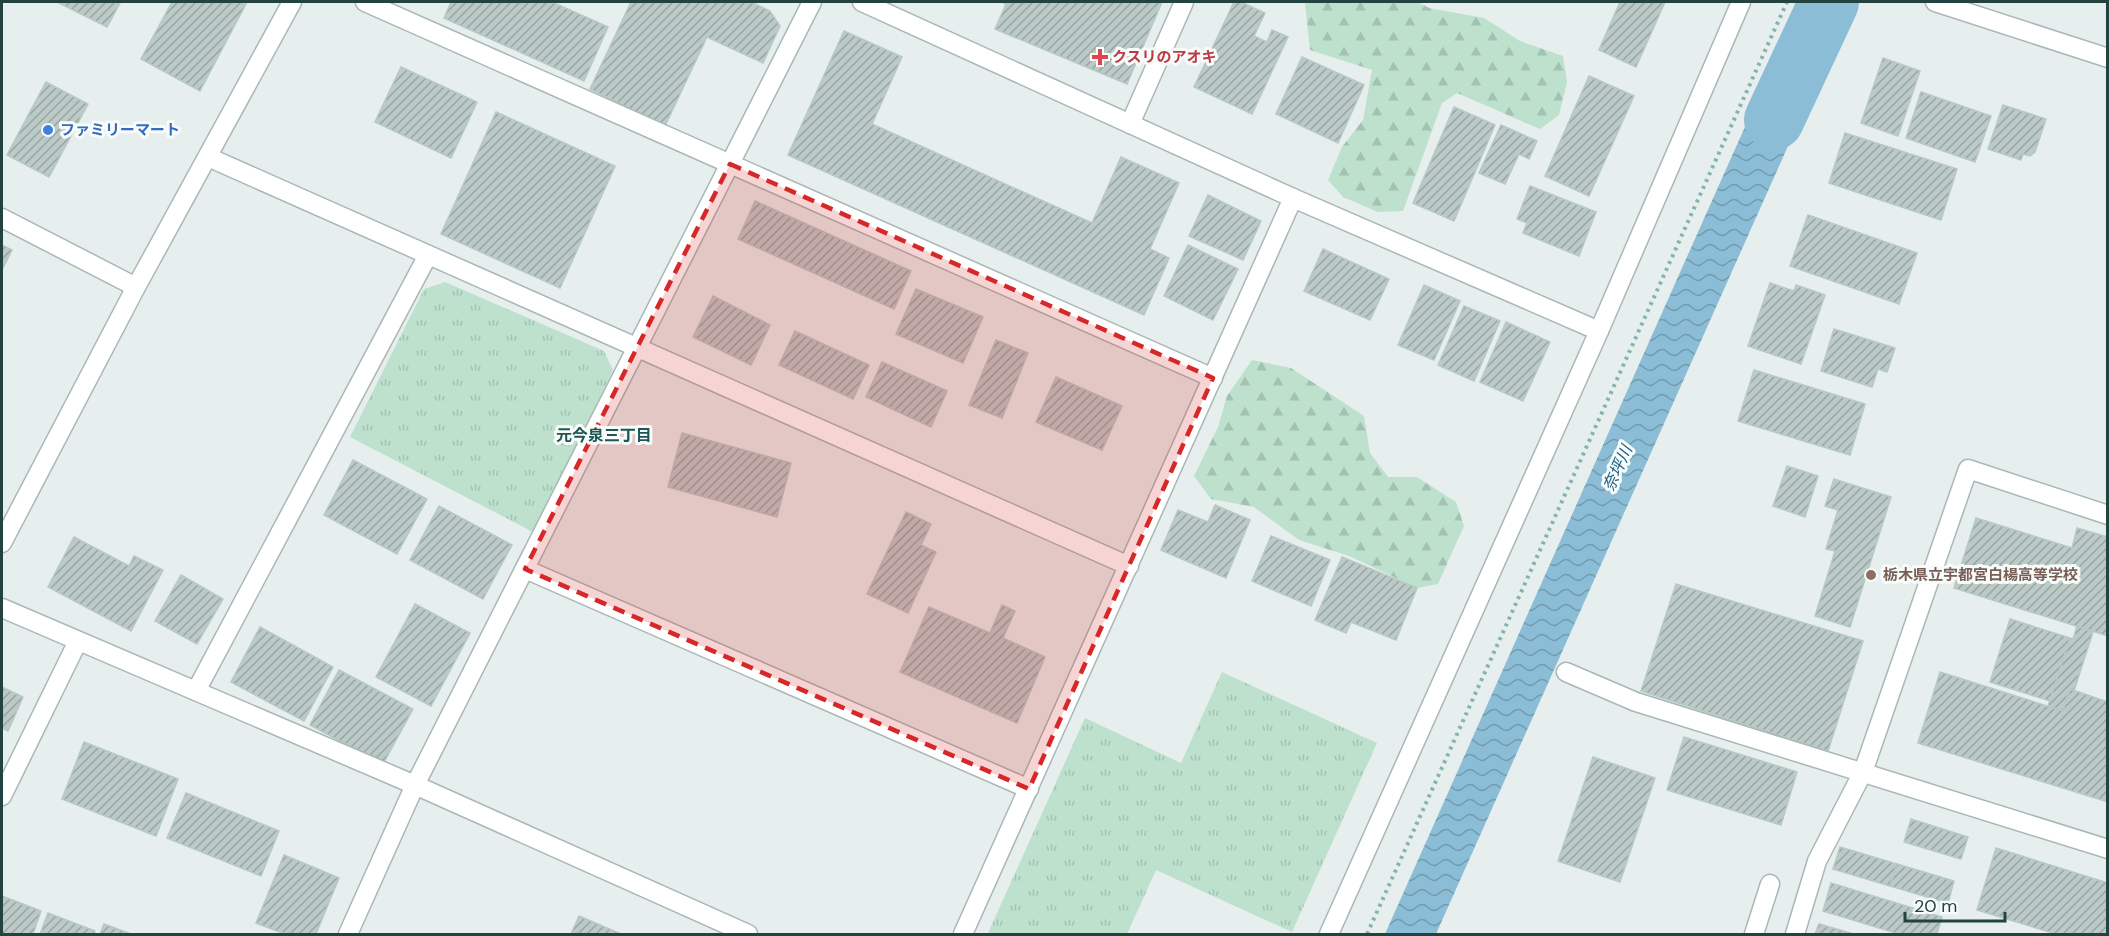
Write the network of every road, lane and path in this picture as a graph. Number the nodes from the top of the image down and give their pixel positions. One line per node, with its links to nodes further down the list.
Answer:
1 (292, 2): 11 (street)
2 (365, 2): 12 (street)
3 (812, 2): 12 (street)
4 (862, 2): 10 (street)
5 (1184, 2): 10 (street)
6 (1741, 2): 17 (street)
7 (1787, 2): 38 (path)
8 (1935, 2): 9 (street)
9 (2108, 58)
10 (1130, 124): 13 (street)
11 (208, 157): 15 (street); 16 (street)
12 (729, 164): 18 (street); 19 (street)
13 (1293, 198): 17 (street); 19 (street)
14 (2, 218): 16 (street)
15 (428, 255): 18 (street); 27 (street)
16 (136, 287): 21 (street)
17 (1599, 332): 37 (street)
18 (637, 347): 22 (street); 23 (street)
19 (1213, 378): 22 (street)
20 (2108, 515): 28 (street)
21 (2, 543)
22 (1129, 566): 30 (street)
23 (525, 568): 29 (street); 30 (street)
24 (2, 608): 25 (street)
25 (78, 641): 27 (street); 31 (street)
26 (1566, 672): 28 (street)
27 (196, 691): 29 (street)
28 (1863, 772): 32 (street); 40 (street)
29 (415, 785): 34 (street); 35 (street)
30 (1029, 789): 36 (street)
31 (2, 796)
32 (2108, 849)
33 (1770, 884): 39 (street)
34 (348, 934)
35 (748, 934)
36 (963, 934)
37 (1329, 934)
38 (1367, 934)
39 (1754, 934)
40 (1795, 934)

